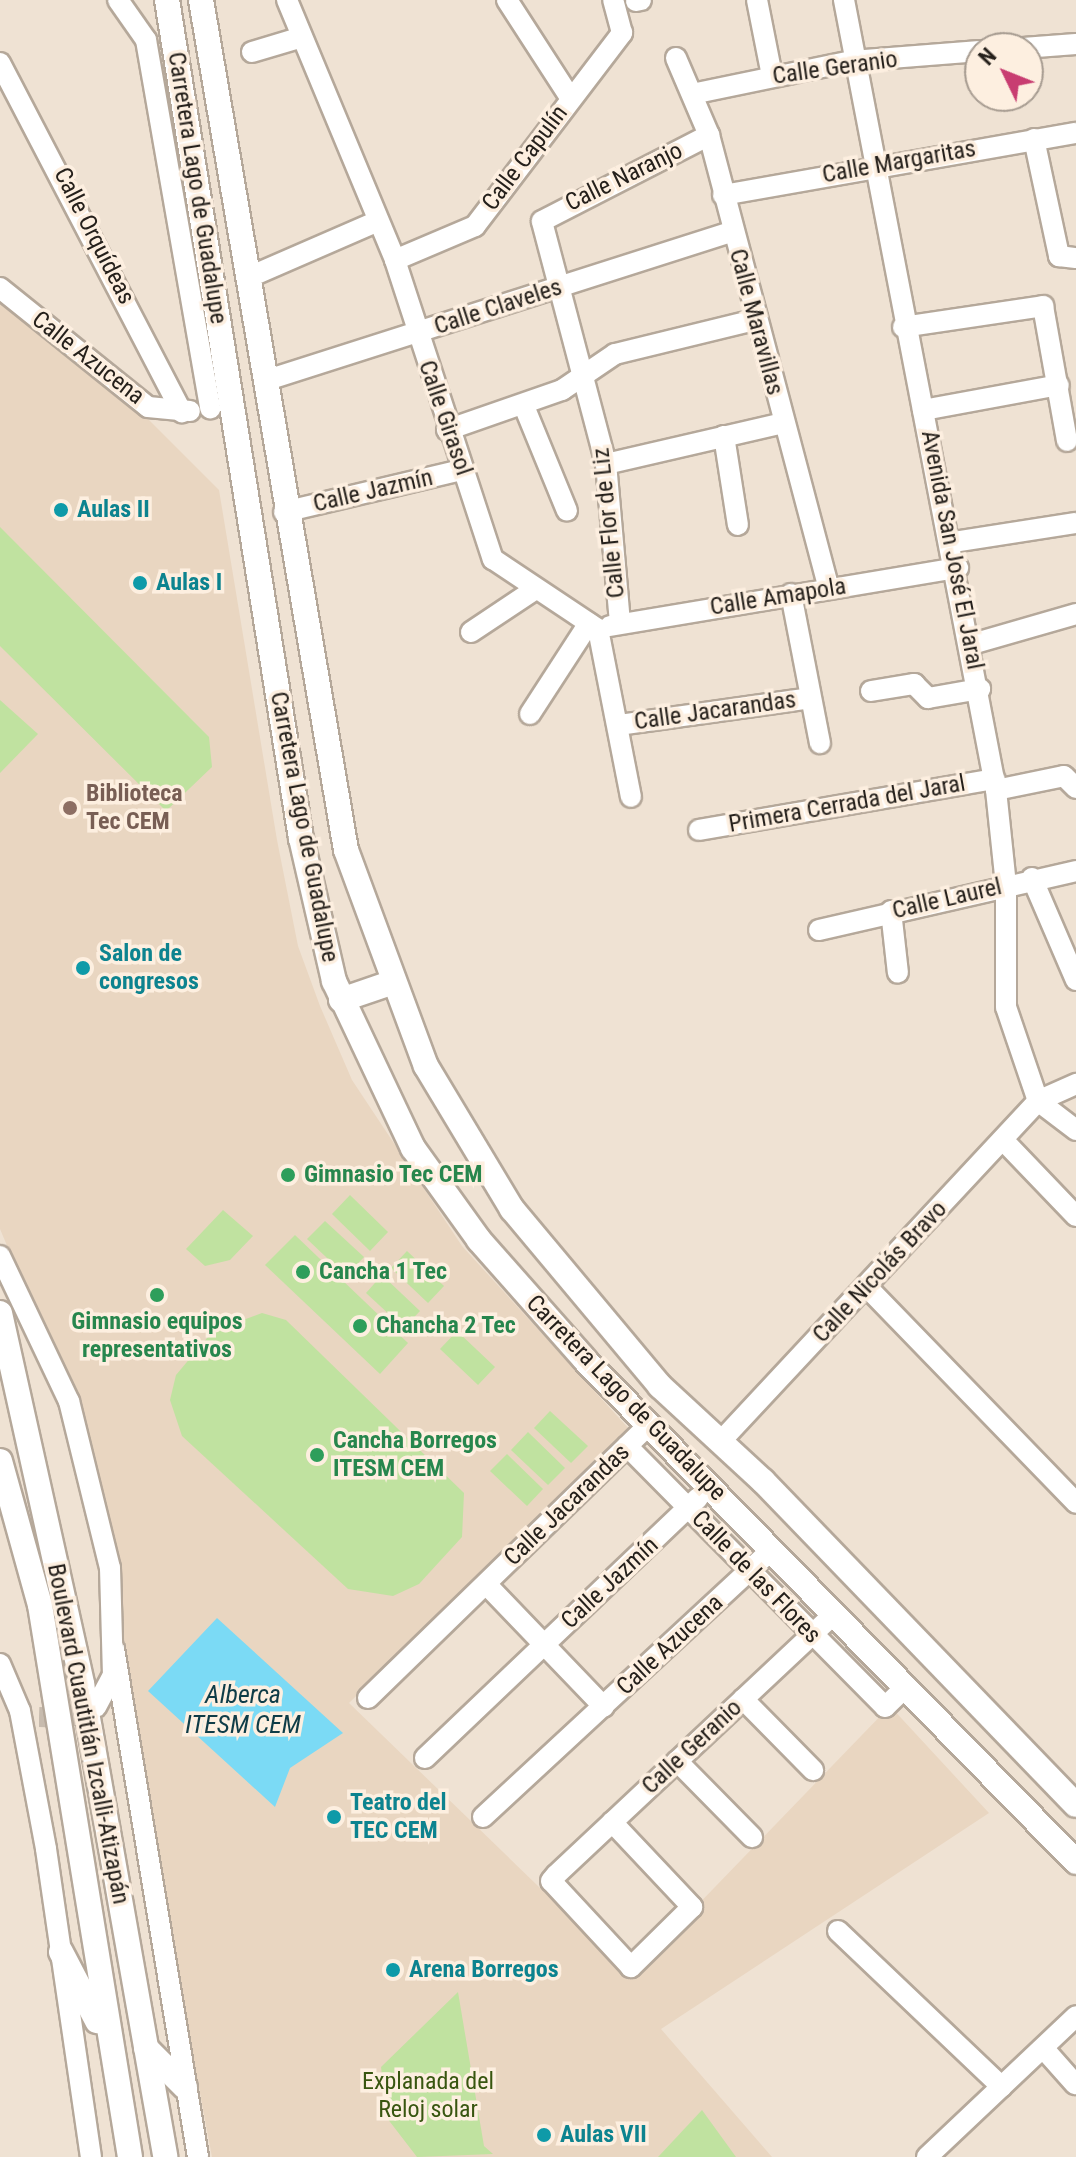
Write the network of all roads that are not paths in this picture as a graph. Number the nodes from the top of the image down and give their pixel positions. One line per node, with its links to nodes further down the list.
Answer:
1 (118, 0): 11 (street)
2 (167, 0): 9 (main road, Carretera Lago de Guadalupe)
3 (201, 0): 32 (main road, Carretera Lago de Guadalupe)
4 (287, 0): 10 (street, Calle Girasol)
5 (507, 0): 21 (street)
6 (613, 0): 21 (street, Calle Capulín)
7 (757, 0): 19 (street)
8 (844, 0): 17 (street, Avenida San José El Jaral)
9 (172, 31): 11 (street); 39 (main road, Carretera Lago de Guadalupe)
10 (302, 37): 14 (street); 27 (street, Calle Girasol)
11 (146, 40): 43 (street)
12 (1076, 44): 13 (street)
13 (1044, 46)
14 (252, 52)
15 (964, 52): 17 (street, Calle Geranio)
16 (676, 58): 20 (street, Calle Maravillas)
17 (852, 61): 19 (street, Calle Geranio); 25 (street, Avenida San José El Jaral)
18 (0, 63): 46 (street, Calle Orquídeas)
19 (772, 76): 20 (street, Calle Geranio)
20 (692, 94): 23 (street, Calle Maravillas)
21 (571, 99): 31 (street, Calle Capulín)
22 (1076, 133): 24 (street, Calle Margaritas)
23 (709, 135): 26 (street, Calle Maravillas); 28 (street, Calle Naranjo)
24 (1034, 139): 25 (street, Calle Margaritas); 30 (street)
25 (873, 166): 26 (street, Calle Margaritas); 36 (street, Avenida San José El Jaral)
26 (723, 195): 29 (street, Calle Maravillas)
27 (378, 221): 31 (street, Calle Girasol); 32 (street)
28 (542, 221): 34 (street, Calle Flor de Liz)
29 (731, 232): 34 (street, Calle Claveles); 35 (street, Calle Maravillas)
30 (1076, 258)
31 (395, 260): 37 (street, Calle Girasol)
32 (247, 278): 38 (main road, Carretera Lago de Guadalupe)
33 (0, 288): 46 (street, Calle Azucena)
34 (557, 288): 37 (street, Calle Claveles); 40 (street, Calle Flor de Liz)
35 (755, 320): 40 (street); 47 (street, Calle Maravillas)
36 (903, 327): 42 (street); 45 (street, Avenida San José El Jaral)
37 (416, 334): 41 (street, Calle Claveles); 48 (street, Calle Girasol)
38 (256, 341): 39 (main road); 41 (main road, Carretera Lago de Guadalupe)
39 (223, 349): 43 (main road, Carretera Lago de Guadalupe)
40 (585, 376): 44 (street); 51 (street, Calle Flor de Liz)
41 (264, 381): 54 (main road, Carretera Lago de Guadalupe)
42 (1059, 385): 45 (street); 50 (street)
43 (220, 406): 46 (street, Calle Azucena); 85 (main road, Carretera Lago de Guadalupe)
44 (524, 406): 48 (street); 53 (street)
45 (923, 410): 57 (street, Avenida San José El Jaral)
46 (182, 412)
47 (783, 423): 49 (street); 59 (street, Calle Maravillas)
48 (447, 430): 52 (street, Calle Girasol)
49 (724, 436): 51 (street); 56 (street)
50 (1067, 441)
51 (606, 464): 63 (street, Calle Flor de Liz)
52 (462, 470): 54 (street, Calle Jazmín); 60 (street, Calle Girasol)
53 (567, 511)
54 (284, 512): 84 (main road, Carretera Lago de Guadalupe)
55 (1076, 523): 57 (street)
56 (738, 525)
57 (953, 542): 58 (street, Avenida San José El Jaral)
58 (958, 568): 59 (street, Calle Amapola); 66 (street, Avenida San José El Jaral)
59 (829, 588): 61 (street, Calle Amapola)
60 (534, 590): 64 (street, Calle Girasol); 65 (street)
61 (791, 594): 63 (street, Calle Amapola); 69 (street, Calle Jacarandas)
62 (1076, 614): 66 (street)
63 (620, 623): 64 (street, Calle Amapola)
64 (594, 626): 70 (street); 71 (street)
65 (471, 632)
66 (972, 644): 67 (street, Avenida San José El Jaral)
67 (980, 689): 68 (street); 73 (street, Avenida San José El Jaral)
68 (871, 691)
69 (810, 698): 71 (street, Calle Jacarandas); 72 (street, Calle Jacarandas)
70 (530, 714)
71 (619, 725): 75 (street)
72 (820, 743)
73 (996, 785): 74 (street, Primera Cerrada del Jaral); 76 (street, Primera Cerrada del Jaral); 79 (street, Avenida San José El Jaral)
74 (1076, 788)
75 (631, 797)
76 (699, 830)
77 (1076, 871): 78 (street, Calle Laurel)
78 (1032, 878): 79 (street, Calle Laurel); 83 (street)
79 (1006, 885): 80 (street, Calle Laurel); 87 (street, Avenida San José El Jaral)
80 (891, 911): 81 (street, Calle Laurel); 82 (street)
81 (819, 930)
82 (898, 973)
83 (1076, 980)
84 (391, 983): 85 (main road); 95 (main road, Carretera Lago de Guadalupe)
85 (341, 1000): 94 (main road, Carretera Lago de Guadalupe)
86 (1076, 1084): 87 (street)
87 (1038, 1101): 88 (street); 89 (street, Calle Nicolás Bravo)
88 (1076, 1130)
89 (1004, 1141): 90 (street); 92 (street, Calle Nicolás Bravo)
90 (1076, 1216)
91 (0, 1256): 111 (street)
92 (866, 1286): 95 (street, Calle Nicolás Bravo); 100 (street)
93 (0, 1313): 103 (main road, Boulevard Cuautitlán Izcalli-Atizapán)
94 (648, 1426): 96 (street, Calle Jacarandas); 99 (main road, Carretera Lago de Guadalupe)
95 (721, 1441): 98 (main road, Carretera Lago de Guadalupe)
96 (627, 1446): 101 (street, Calle de las Flores); 107 (street, Calle Jacarandas)
97 (0, 1461): 104 (main road, Boulevard Cuautitlán Izcalli-Atizapán)
98 (763, 1481): 102 (main road); 121 (main road, Carretera Lago de Guadalupe)
99 (710, 1487): 101 (street, Calle Jazmín); 102 (main road, Carretera Lago de Guadalupe)
100 (1076, 1503)
101 (688, 1508): 106 (street, Calle de las Flores); 110 (street, Calle Jazmín)
102 (733, 1510): 105 (main road, Carretera Lago de Guadalupe)
103 (46, 1512): 104 (main road); 130 (main road, Boulevard Cuautitlán Izcalli-Atizapán)
104 (14, 1513): 129 (main road, Boulevard Cuautitlán Izcalli-Atizapán)
105 (772, 1549): 106 (street, Calle Azucena); 108 (main road, Carretera Lago de Guadalupe)
106 (749, 1570): 109 (street, Calle de las Flores); 117 (street, Calle Azucena)
107 (486, 1584): 110 (street); 114 (street, Calle Jacarandas)
108 (834, 1614): 109 (street, Calle Geranio); 113 (main road, Carretera Lago de Guadalupe)
109 (812, 1634): 113 (street, Calle de las Flores); 115 (street, Calle Geranio)
110 (544, 1645): 117 (street); 118 (street, Calle Jazmín)
111 (114, 1649): 116 (street); 133 (street)
112 (0, 1664): 127 (street)
113 (907, 1686): 125 (main road, Carretera Lago de Guadalupe)
114 (368, 1698)
115 (743, 1699): 119 (street, Calle Geranio); 120 (street)
116 (96, 1707)
117 (604, 1707): 122 (street, Calle Azucena)
118 (425, 1758)
119 (677, 1761): 123 (street, Calle Geranio); 124 (street)
120 (813, 1770)
121 (1076, 1805)
122 (483, 1817)
123 (612, 1822): 123 (street, Calle Geranio)
124 (752, 1837)
125 (1076, 1862)
126 (838, 1931): 134 (street)
127 (61, 1952): 129 (main road); 136 (street)
128 (1076, 2016): 131 (street)
129 (105, 2037): 137 (main road, Boulevard Cuautitlán Izcalli-Atizapán)
130 (146, 2048): 133 (main road); 138 (main road, Boulevard Cuautitlán Izcalli-Atizapán)
131 (1044, 2049): 132 (street); 134 (street)
132 (1075, 2084)
133 (185, 2087): 139 (street)
134 (1002, 2087): 135 (street)
135 (938, 2153)
136 (91, 2157)
137 (130, 2157)
138 (165, 2157)
139 (198, 2157)

